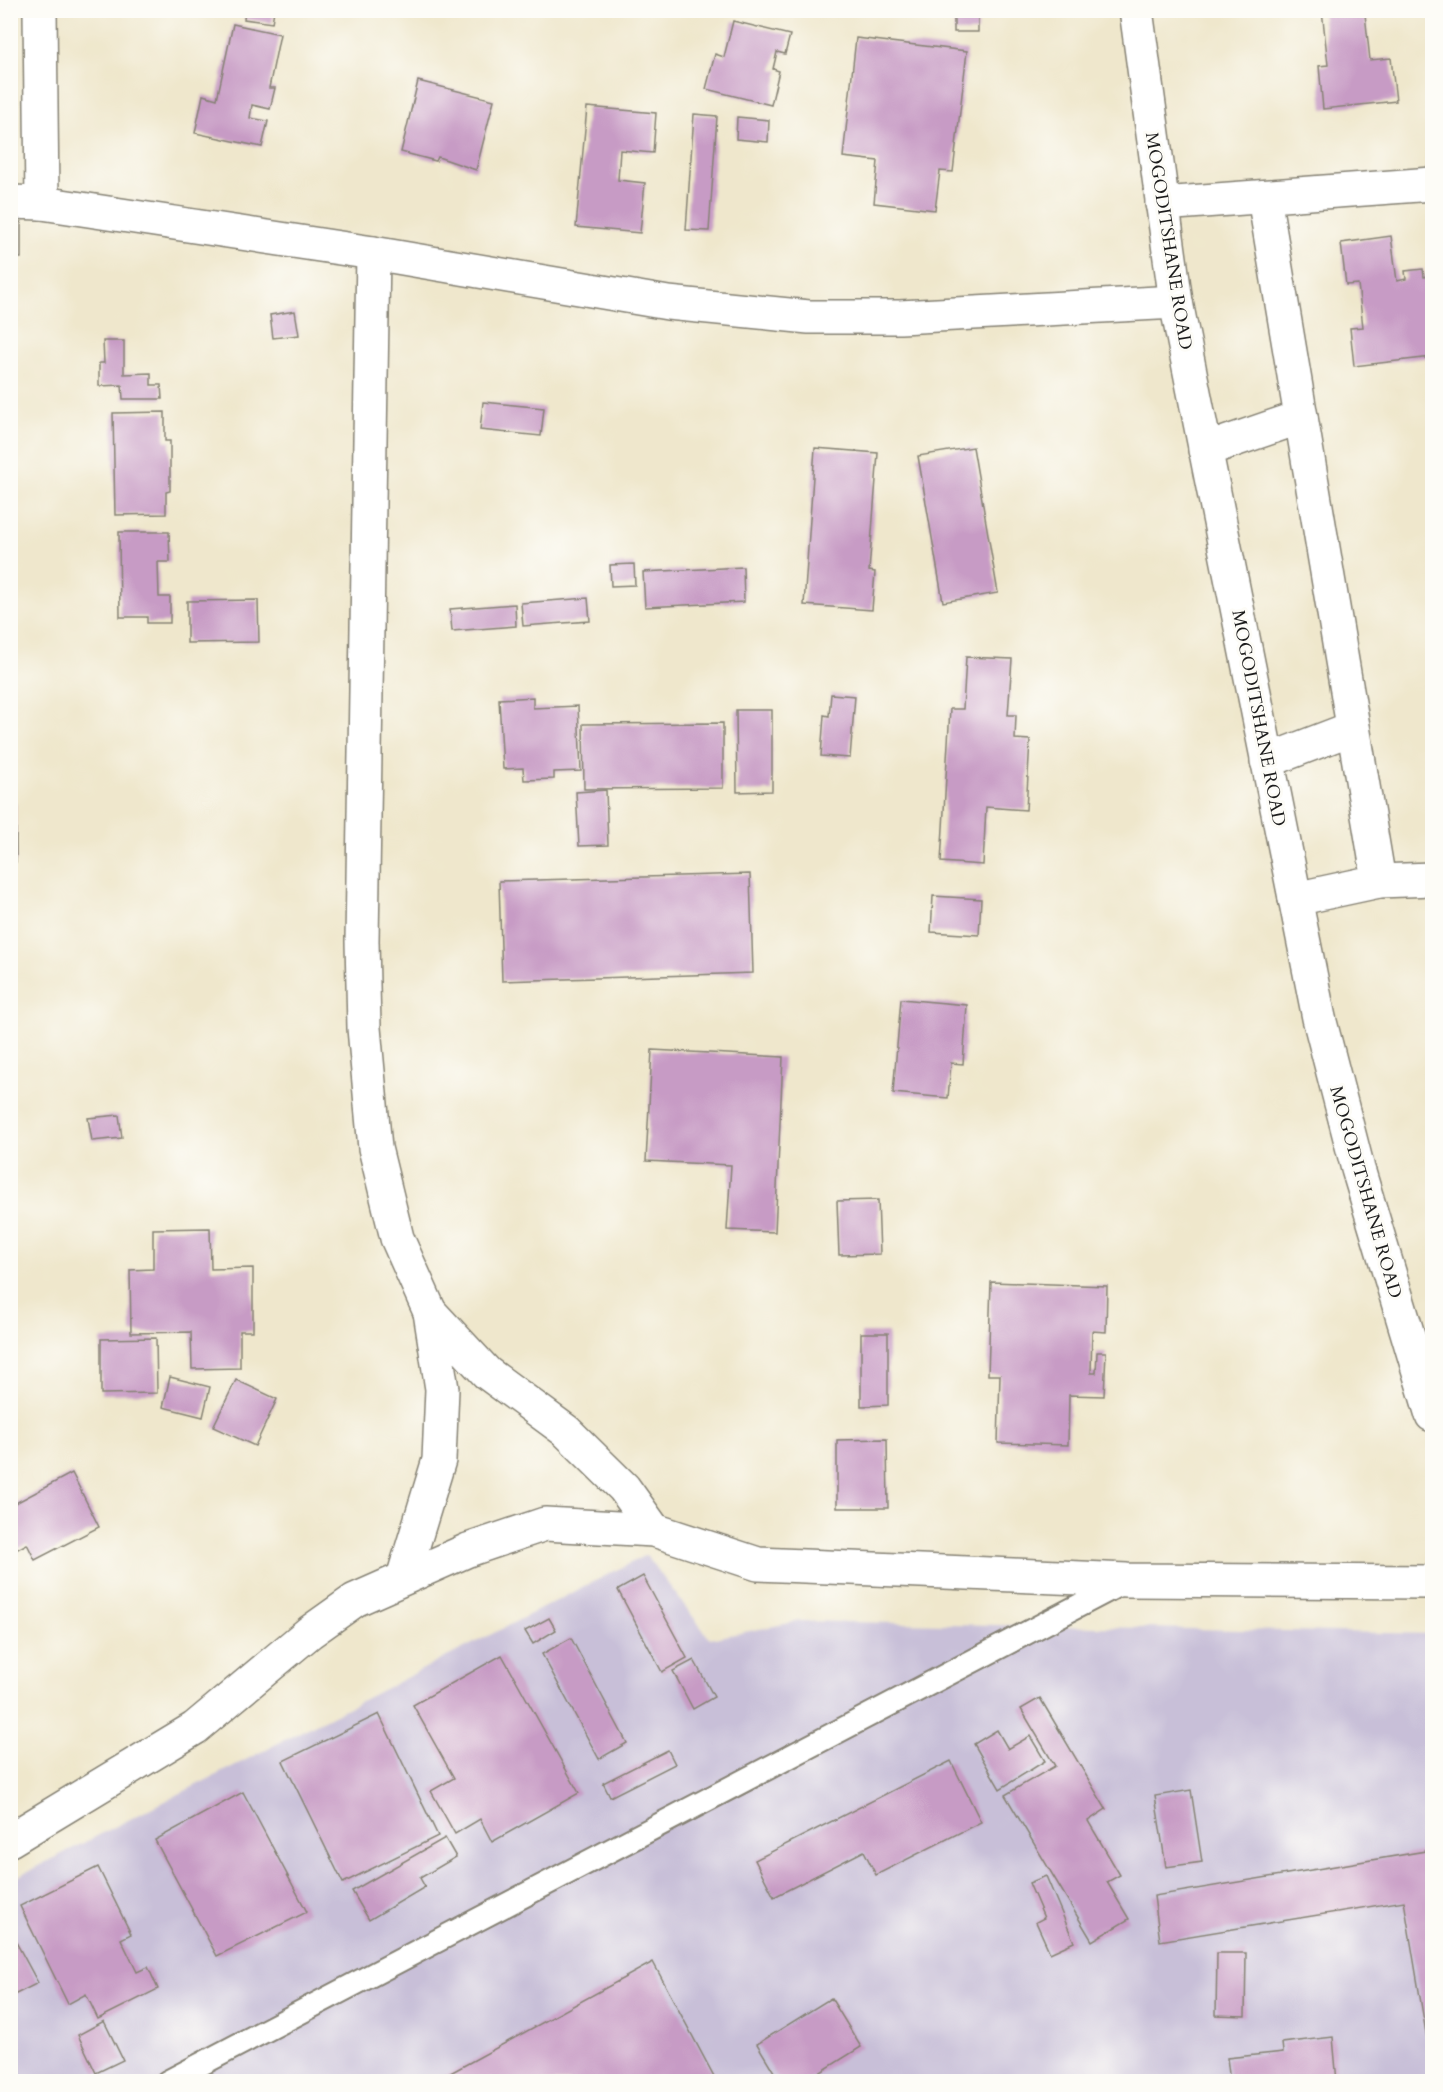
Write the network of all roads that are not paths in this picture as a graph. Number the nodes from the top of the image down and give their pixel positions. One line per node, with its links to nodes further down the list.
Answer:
1 (40, 10): 5 (street)
2 (1136, 10): 6 (street, MOGODITSHANE ROAD)
3 (1432, 184): 4 (street)
4 (1264, 196): 6 (street); 9 (street)
5 (26, 202): 7 (street)
6 (1162, 204): 8 (street, MOGODITSHANE ROAD)
7 (373, 253): 8 (street); 16 (street)
8 (1176, 302): 10 (street, MOGODITSHANE ROAD)
9 (1301, 417): 10 (street); 11 (street)
10 (1205, 450): 12 (street, MOGODITSHANE ROAD)
11 (1353, 728): 12 (street); 14 (street)
12 (1267, 761): 15 (street, MOGODITSHANE ROAD)
13 (1432, 879): 14 (street)
14 (1379, 881): 15 (street)
15 (1295, 899): 17 (street, MOGODITSHANE ROAD)
16 (430, 1312): 18 (street); 19 (street)
17 (1432, 1415)
18 (654, 1530): 19 (street); 20 (street)
19 (403, 1578): 22 (street)
20 (1127, 1580): 21 (street); 23 (lane)
21 (1432, 1582)
22 (10, 1840)
23 (167, 2082)

